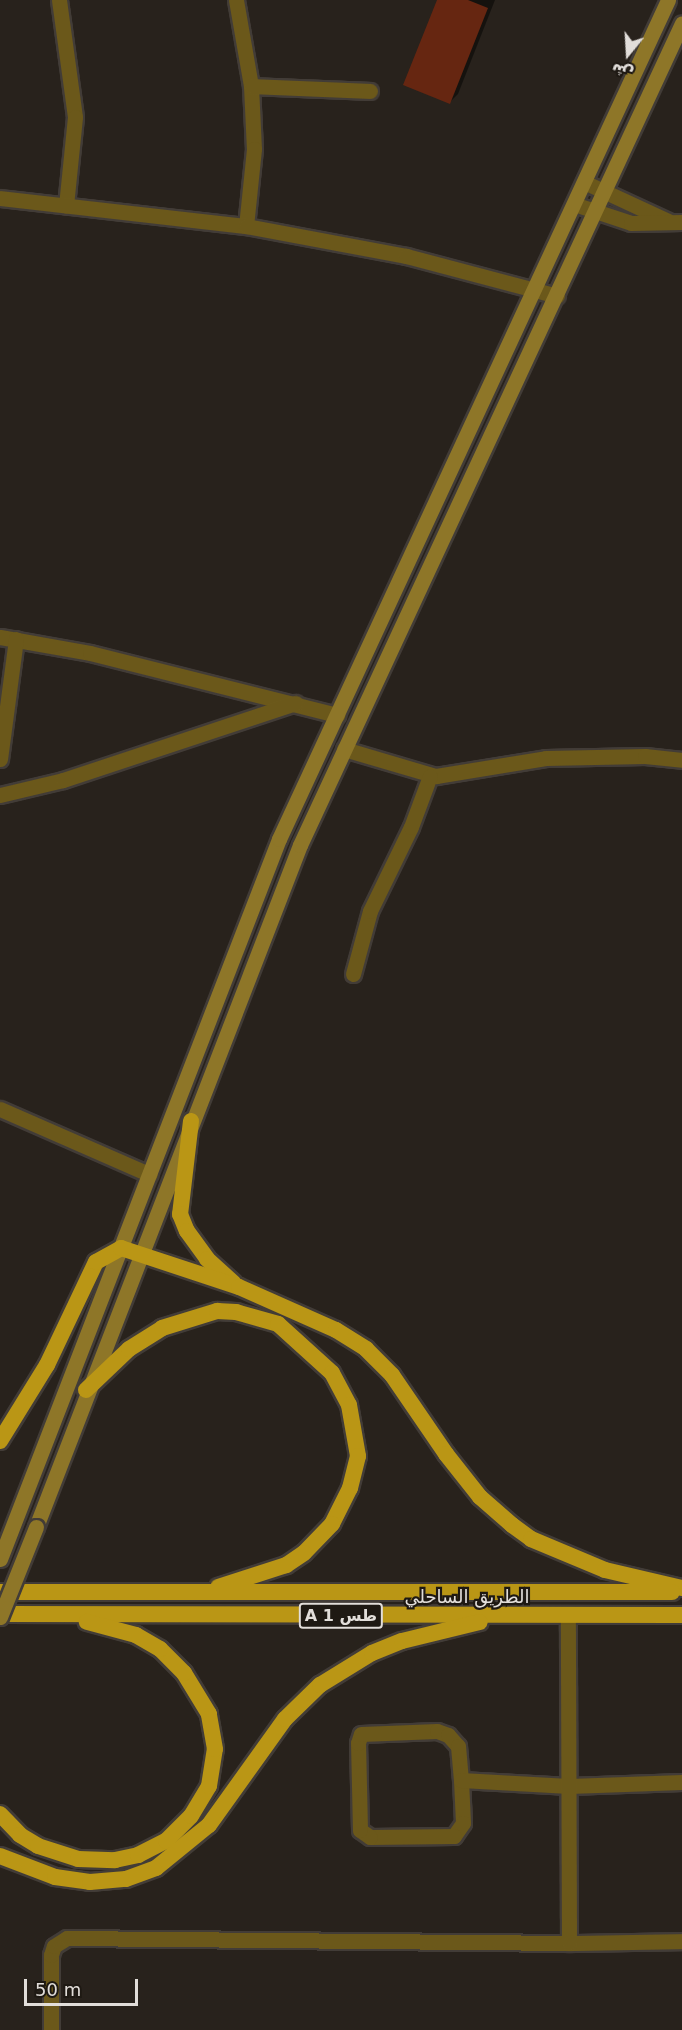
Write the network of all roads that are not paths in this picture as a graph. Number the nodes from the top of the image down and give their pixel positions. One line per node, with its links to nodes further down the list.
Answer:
1 (59, 0): 11 (street)
2 (236, 0): 5 (street)
3 (668, 0): 7 (main road)
4 (682, 23): 8 (main road)
5 (251, 86): 6 (street); 14 (street)
6 (370, 91)
7 (584, 182): 8 (street); 10 (main road)
8 (605, 190): 12 (main road); 13 (street)
9 (0, 198): 11 (street)
10 (574, 204): 12 (street); 15 (main road)
11 (66, 206): 14 (street)
12 (595, 213): 13 (street); 16 (main road)
13 (676, 222)
14 (246, 226): 15 (street)
15 (535, 288): 16 (street); 19 (main road)
16 (557, 296): 20 (main road)
17 (8, 638): 18 (street); 21 (street)
18 (296, 703): 19 (street); 24 (street)
19 (337, 715): 28 (main road)
20 (344, 749): 23 (street); 27 (main road)
21 (0, 759)
22 (682, 760): 23 (street)
23 (430, 776): 25 (street)
24 (0, 795)
25 (354, 974)
26 (0, 1109): 28 (street)
27 (190, 1121): 30 (main road); 31 (highway)
28 (149, 1174): 29 (main road)
29 (121, 1248): 30 (highway); 33 (highway); 34 (main road)
30 (141, 1255): 31 (highway); 32 (main road)
31 (239, 1287): 35 (highway)
32 (86, 1390): 37 (highway); 39 (main road, bridge)
33 (0, 1441)
34 (0, 1559)
35 (682, 1590): 37 (highway, الطريق الساحلي / A 1 طس)
36 (0, 1592): 37 (highway, الطريق الساحلي / A 1 طس)
37 (208, 1592)
38 (42, 1614): 39 (highway, الطريق الساحلي / A 1 طس); 41 (highway, الطريق الساحلي / A 1 طس); 46 (highway)
39 (0, 1615)
40 (682, 1615): 42 (highway, الطريق الساحلي / A 1 طس)
41 (505, 1616): 42 (highway, الطريق الساحلي / A 1 طس); 49 (highway)
42 (568, 1618): 45 (street)
43 (461, 1780): 43 (street); 45 (street)
44 (682, 1782): 45 (street)
45 (569, 1786): 51 (street)
46 (0, 1814)
47 (0, 1856): 49 (highway)
48 (0, 1860): 49 (highway)
49 (18, 1863)
50 (682, 1941): 51 (street)
51 (569, 1943): 52 (street)
52 (51, 2030)

